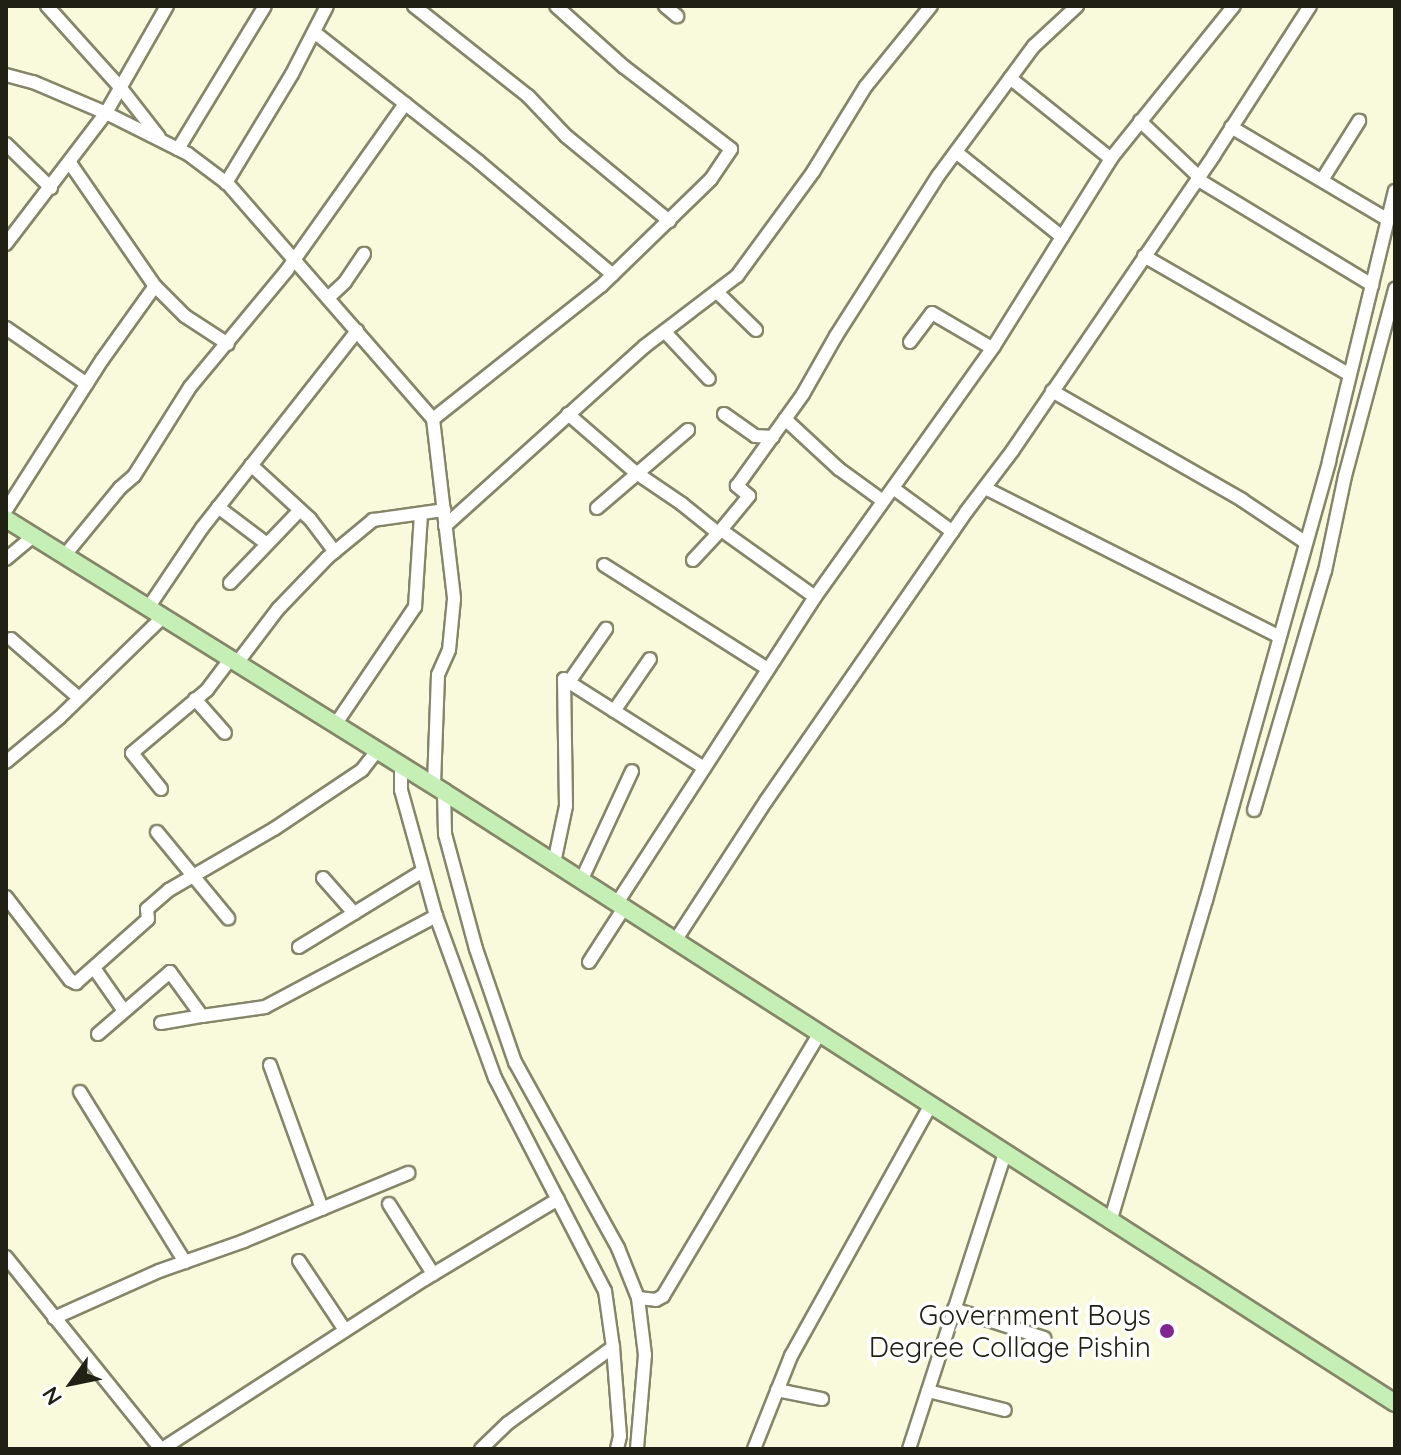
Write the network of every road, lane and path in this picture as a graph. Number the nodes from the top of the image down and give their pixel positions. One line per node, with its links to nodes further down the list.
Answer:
1 (47, 6): 16 (street)
2 (265, 6): 24 (street)
3 (327, 6): 13 (street)
4 (414, 6): 34 (street)
5 (556, 6): 34 (street)
6 (665, 6): 12 (street)
7 (931, 6): 44 (street)
8 (1077, 6): 15 (street)
9 (1234, 6): 19 (street)
10 (1310, 6): 21 (street)
11 (163, 8): 16 (street)
12 (677, 16)
13 (314, 32): 17 (street); 30 (street)
14 (6, 75): 18 (street)
15 (1010, 78): 25 (street); 26 (street)
16 (120, 87): 18 (street); 22 (street)
17 (405, 104): 39 (street); 40 (street)
18 (106, 113): 22 (street); 27 (street)
19 (1140, 121): 26 (street); 28 (street)
20 (1359, 121): 29 (street)
21 (1231, 127): 28 (street); 29 (street)
22 (161, 140): 24 (street)
23 (6, 144): 31 (street)
24 (178, 149): 30 (street)
25 (956, 152): 35 (street); 60 (street)
26 (1111, 159): 35 (street)
27 (70, 163): 31 (street); 42 (street)
28 (1198, 178): 38 (street); 41 (street)
29 (1322, 180): 33 (street)
30 (226, 183): 39 (street)
31 (51, 188): 36 (street)
32 (1395, 191): 33 (street)
33 (1388, 220): 41 (street)
34 (669, 221): 40 (street)
35 (1062, 237): 52 (street)
36 (6, 244)
37 (364, 254): 45 (street)
38 (1144, 256): 53 (street); 56 (street)
39 (295, 260): 45 (street); 51 (street)
40 (613, 275): 59 (street)
41 (1372, 285): 53 (street)
42 (155, 286): 51 (street); 55 (street)
43 (1395, 289): 107 (street)
44 (718, 293): 47 (street); 49 (street)
45 (328, 298): 48 (street)
46 (6, 328): 55 (street)
47 (756, 330)
48 (357, 331): 59 (street); 63 (street)
49 (665, 332): 54 (street); 57 (street)
50 (910, 342): 52 (street)
51 (228, 344): 81 (street)
52 (992, 348): 65 (street)
53 (1348, 374): 78 (street)
54 (709, 379)
55 (87, 384): 70 (street)
56 (1052, 391): 66 (street); 78 (street)
57 (568, 414): 64 (street); 74 (street)
58 (724, 414): 62 (street)
59 (433, 419): 72 (street)
60 (785, 419): 62 (street); 67 (street)
61 (688, 430): 64 (street)
62 (773, 437): 75 (street)
63 (251, 465): 68 (street); 71 (street)
64 (635, 472): 69 (street); 75 (street)
65 (893, 488): 67 (street); 76 (street)
66 (985, 488): 76 (street); 89 (street)
67 (883, 501): 86 (street)
68 (218, 507): 79 (street); 87 (street)
69 (597, 508)
70 (6, 510)
71 (300, 510): 79 (street); 80 (street)
72 (433, 512): 74 (street); 80 (street); 98 (street)
73 (6, 519): 77 (main road)
74 (445, 526): 106 (street)
75 (719, 532): 83 (street); 86 (street)
76 (953, 532): 119 (street)
77 (33, 536): 81 (main road); 82 (street)
78 (1305, 542): 89 (street)
79 (267, 544): 85 (street)
80 (335, 552): 92 (street)
81 (65, 555): 87 (main road)
82 (6, 559)
83 (693, 560)
84 (604, 565): 93 (street)
85 (230, 583)
86 (815, 597): 93 (street)
87 (155, 612): 92 (main road); 95 (street)
88 (606, 629): 94 (street)
89 (1278, 636): 136 (street)
90 (11, 639): 95 (street)
91 (650, 659): 97 (street)
92 (234, 661): 96 (street); 98 (main road)
93 (768, 669): 103 (street)
94 (569, 682): 97 (street); 109 (street)
95 (79, 698): 101 (street)
96 (195, 699): 99 (street); 105 (street)
97 (614, 711): 103 (street)
98 (335, 725): 100 (main road)
99 (225, 733)
100 (377, 751): 102 (main road); 111 (street)
101 (6, 762)
102 (401, 766): 106 (main road); 110 (street)
103 (704, 768): 115 (street)
104 (632, 771): 113 (street)
105 (161, 789)
106 (439, 789): 109 (main road); 141 (street)
107 (1254, 810)
108 (157, 832): 111 (street)
109 (554, 863): 113 (main road)
110 (423, 871): 116 (street); 117 (street)
111 (193, 876): 118 (street); 122 (street)
112 (323, 878): 116 (street)
113 (581, 881): 115 (main road)
114 (6, 897): 122 (street)
115 (620, 906): 119 (main road); 121 (street)
116 (354, 913): 120 (street)
117 (436, 916): 124 (street); 133 (street)
118 (228, 918)
119 (675, 941): 127 (main road)
120 (299, 947)
121 (589, 962)
122 (94, 968): 123 (street)
123 (124, 1011): 124 (street); 126 (street)
124 (202, 1016): 125 (street)
125 (161, 1023)
126 (98, 1034)
127 (819, 1034): 130 (main road); 141 (street)
128 (270, 1065): 135 (street)
129 (80, 1092): 139 (street)
130 (930, 1106): 131 (main road); 147 (street)
131 (1005, 1154): 136 (main road); 142 (street)
132 (408, 1173): 135 (street)
133 (558, 1199): 140 (street); 146 (street)
134 (389, 1204): 140 (street)
135 (322, 1209): 139 (street)
136 (1110, 1222): 150 (main road)
137 (6, 1257): 143 (street)
138 (299, 1261): 144 (street)
139 (185, 1262): 143 (street)
140 (433, 1274): 144 (street)
141 (638, 1298): 155 (street)
142 (954, 1309): 145 (street); 148 (street)
143 (54, 1318): 152 (street)
144 (345, 1330): 152 (street)
145 (1044, 1338)
146 (613, 1347): 153 (street); 154 (street)
147 (777, 1390): 149 (street); 156 (street)
148 (928, 1391): 151 (street); 157 (street)
149 (822, 1399)
150 (1395, 1403)
151 (1005, 1410)
152 (162, 1449)
153 (481, 1449)
154 (617, 1449)
155 (637, 1449)
156 (754, 1449)
157 (909, 1449)

